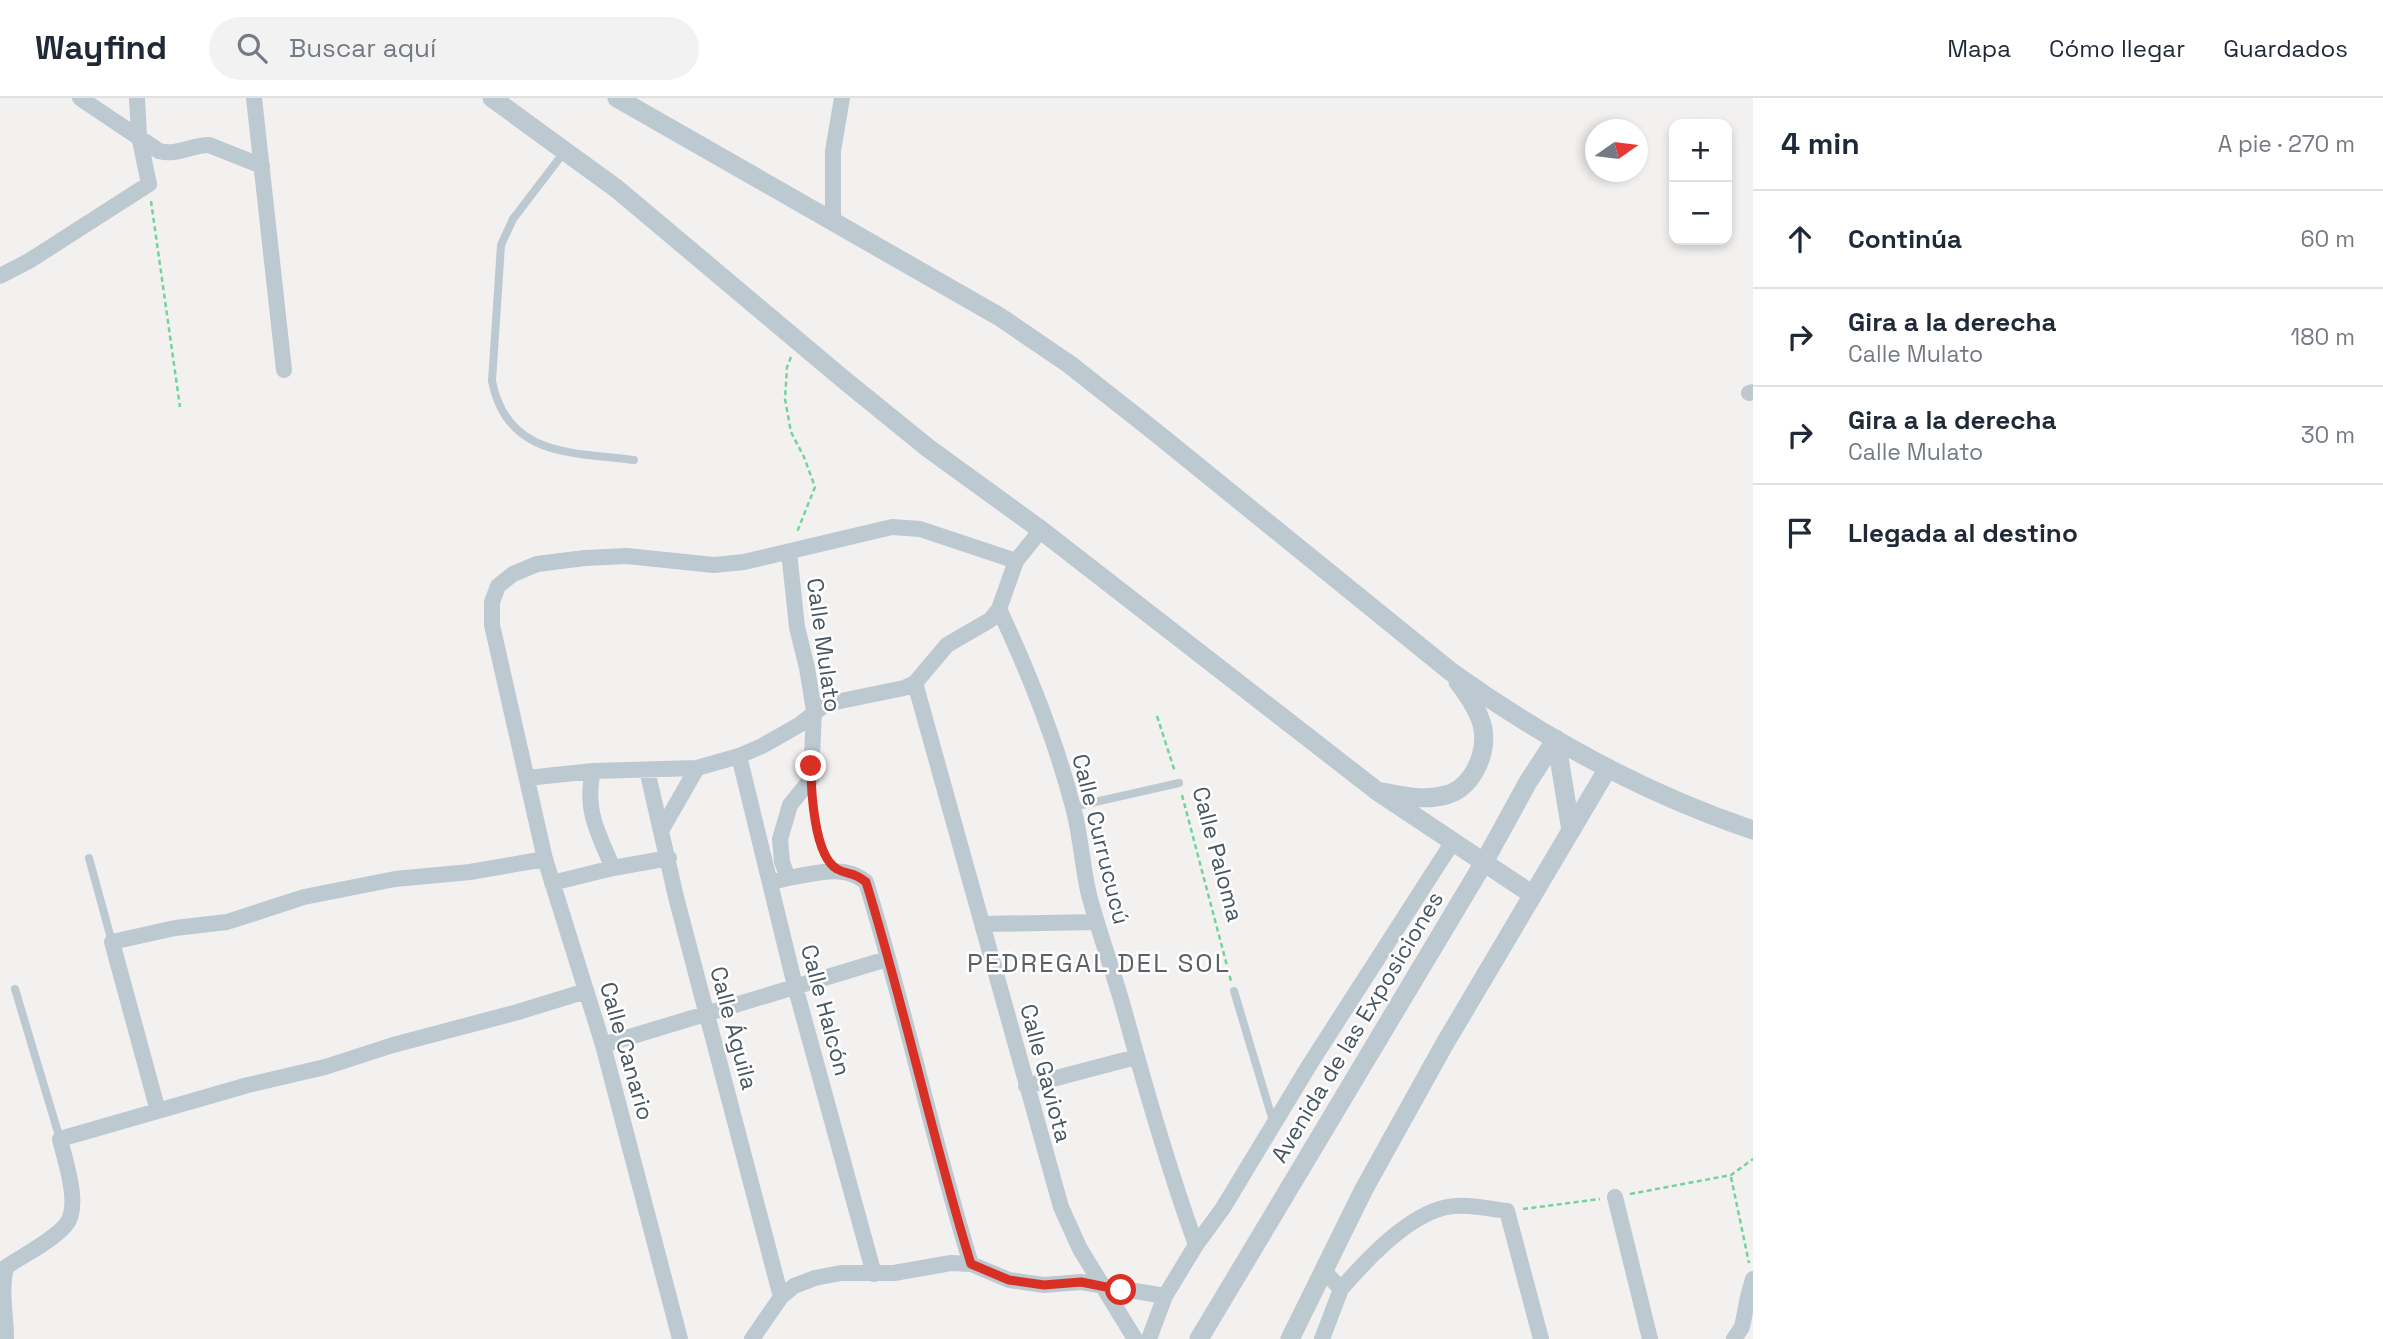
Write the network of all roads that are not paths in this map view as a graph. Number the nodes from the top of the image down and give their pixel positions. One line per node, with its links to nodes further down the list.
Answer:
1 (80, 98): 7 (street)
2 (137, 98): 7 (street)
3 (254, 98): 9 (street)
4 (492, 98): 8 (street)
5 (617, 98): 10 (street)
6 (842, 98): 10 (street)
7 (139, 136): 9 (street); 11 (street)
8 (565, 151): 13 (lane); 14 (street)
9 (262, 166): 12 (street)
10 (833, 222): 18 (street)
11 (0, 276)
12 (284, 370)
13 (634, 460)
14 (1041, 530): 16 (street); 29 (street)
15 (789, 552): 16 (street); 20 (street, Calle Mulato); 27 (street, Calle Canario)
16 (1016, 561): 17 (street)
17 (999, 608): 19 (street); 30 (street, Calle Currucucú)
18 (1450, 671): 21 (street); 29 (street)
19 (915, 683): 20 (street); 45 (street, Calle Gaviota)
20 (814, 711): 22 (street); 40 (street, Calle Mulato)
21 (1556, 738): 24 (street); 33 (street); 38 (street, Avenida de las Exposiciones)
22 (739, 756): 23 (street); 42 (street, Calle Halcón)
23 (697, 768): 25 (street); 31 (street)
24 (1608, 768): 32 (street); 33 (street)
25 (647, 770): 26 (street); 31 (street, Calle Águila)
26 (593, 771): 27 (street); 39 (street)
27 (527, 778): 37 (street, Calle Canario)
28 (1179, 783): 30 (lane)
29 (1377, 792): 34 (street)
30 (1073, 807): 44 (street, Calle Currucucú)
31 (662, 829): 36 (street, Calle Águila)
32 (1753, 830)
33 (1571, 831): 43 (street)
34 (1452, 843): 38 (street); 57 (street)
35 (89, 858): 46 (lane)
36 (669, 858): 39 (street); 52 (street, Calle Águila)
37 (545, 859): 41 (street, Calle Canario); 46 (street)
38 (1483, 864): 43 (street); 75 (street, Avenida de las Exposiciones)
39 (613, 868): 41 (street)
40 (788, 878): 42 (street); 47 (street)
41 (552, 883): 50 (street, Calle Canario)
42 (769, 883): 48 (street, Calle Halcón)
43 (1533, 895): 62 (street)
44 (1097, 922): 45 (street); 54 (street, Calle Currucucú)
45 (982, 924): 55 (street, Calle Gaviota)
46 (112, 942): 56 (street)
47 (887, 959): 48 (street); 61 (street)
48 (795, 986): 52 (street); 63 (street, Calle Halcón)
49 (15, 989): 58 (lane)
50 (586, 991): 53 (street, Calle Canario); 56 (street)
51 (1234, 991): 57 (lane)
52 (706, 1013): 53 (street); 68 (street, Calle Águila)
53 (603, 1045): 71 (street, Calle Canario)
54 (1136, 1057): 55 (street); 60 (street, Calle Currucucú)
55 (1026, 1086): 65 (street, Calle Gaviota)
56 (158, 1111): 58 (street)
57 (1274, 1124): 60 (street)
58 (61, 1139): 70 (street)
59 (1615, 1197): 79 (street)
60 (1196, 1245): 67 (street)
61 (971, 1264): 63 (street); 65 (street)
62 (1324, 1271): 66 (street); 76 (street)
63 (874, 1274): 68 (street)
64 (1753, 1280): 69 (street)
65 (1103, 1287): 67 (street); 73 (street, Calle Gaviota)
66 (1342, 1289): 77 (street); 78 (street)
67 (1165, 1296): 74 (street)
68 (782, 1297): 72 (street)
69 (1751, 1305): 80 (street)
70 (6, 1339)
71 (680, 1339)
72 (752, 1339)
73 (1135, 1339)
74 (1149, 1339)
75 (1199, 1339)
76 (1290, 1339)
77 (1322, 1339)
78 (1541, 1339)
79 (1650, 1339)
80 (1734, 1339)

